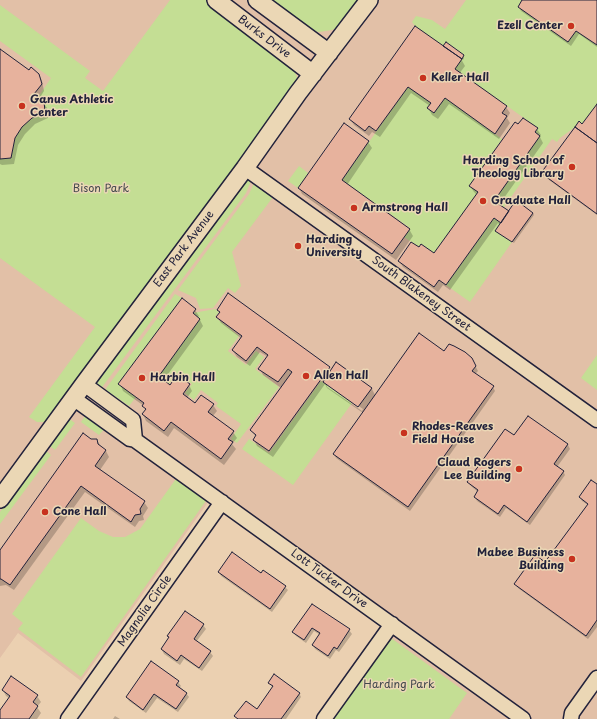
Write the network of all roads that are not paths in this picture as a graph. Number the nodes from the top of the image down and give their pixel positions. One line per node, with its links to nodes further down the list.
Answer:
1 (216, 0): 5 (street, Burks Drive)
2 (257, 0): 4 (street)
3 (369, 0): 4 (street, East Park Avenue)
4 (329, 53): 5 (street, East Park Avenue)
5 (313, 74): 6 (street, East Park Avenue)
6 (246, 168): 7 (street, East Park Avenue); 8 (street, South Blakeney Street)
7 (78, 391): 9 (street, East Park Avenue); 10 (street, Lott Tucker Drive)
8 (597, 420)
9 (0, 499)
10 (222, 502): 11 (street, Lott Tucker Drive); 13 (street, Magnolia Circle)
11 (392, 624): 14 (street); 15 (street, Lott Tucker Drive)
12 (597, 678): 16 (street)
13 (68, 719)
14 (324, 719)
15 (523, 719)
16 (570, 719)

